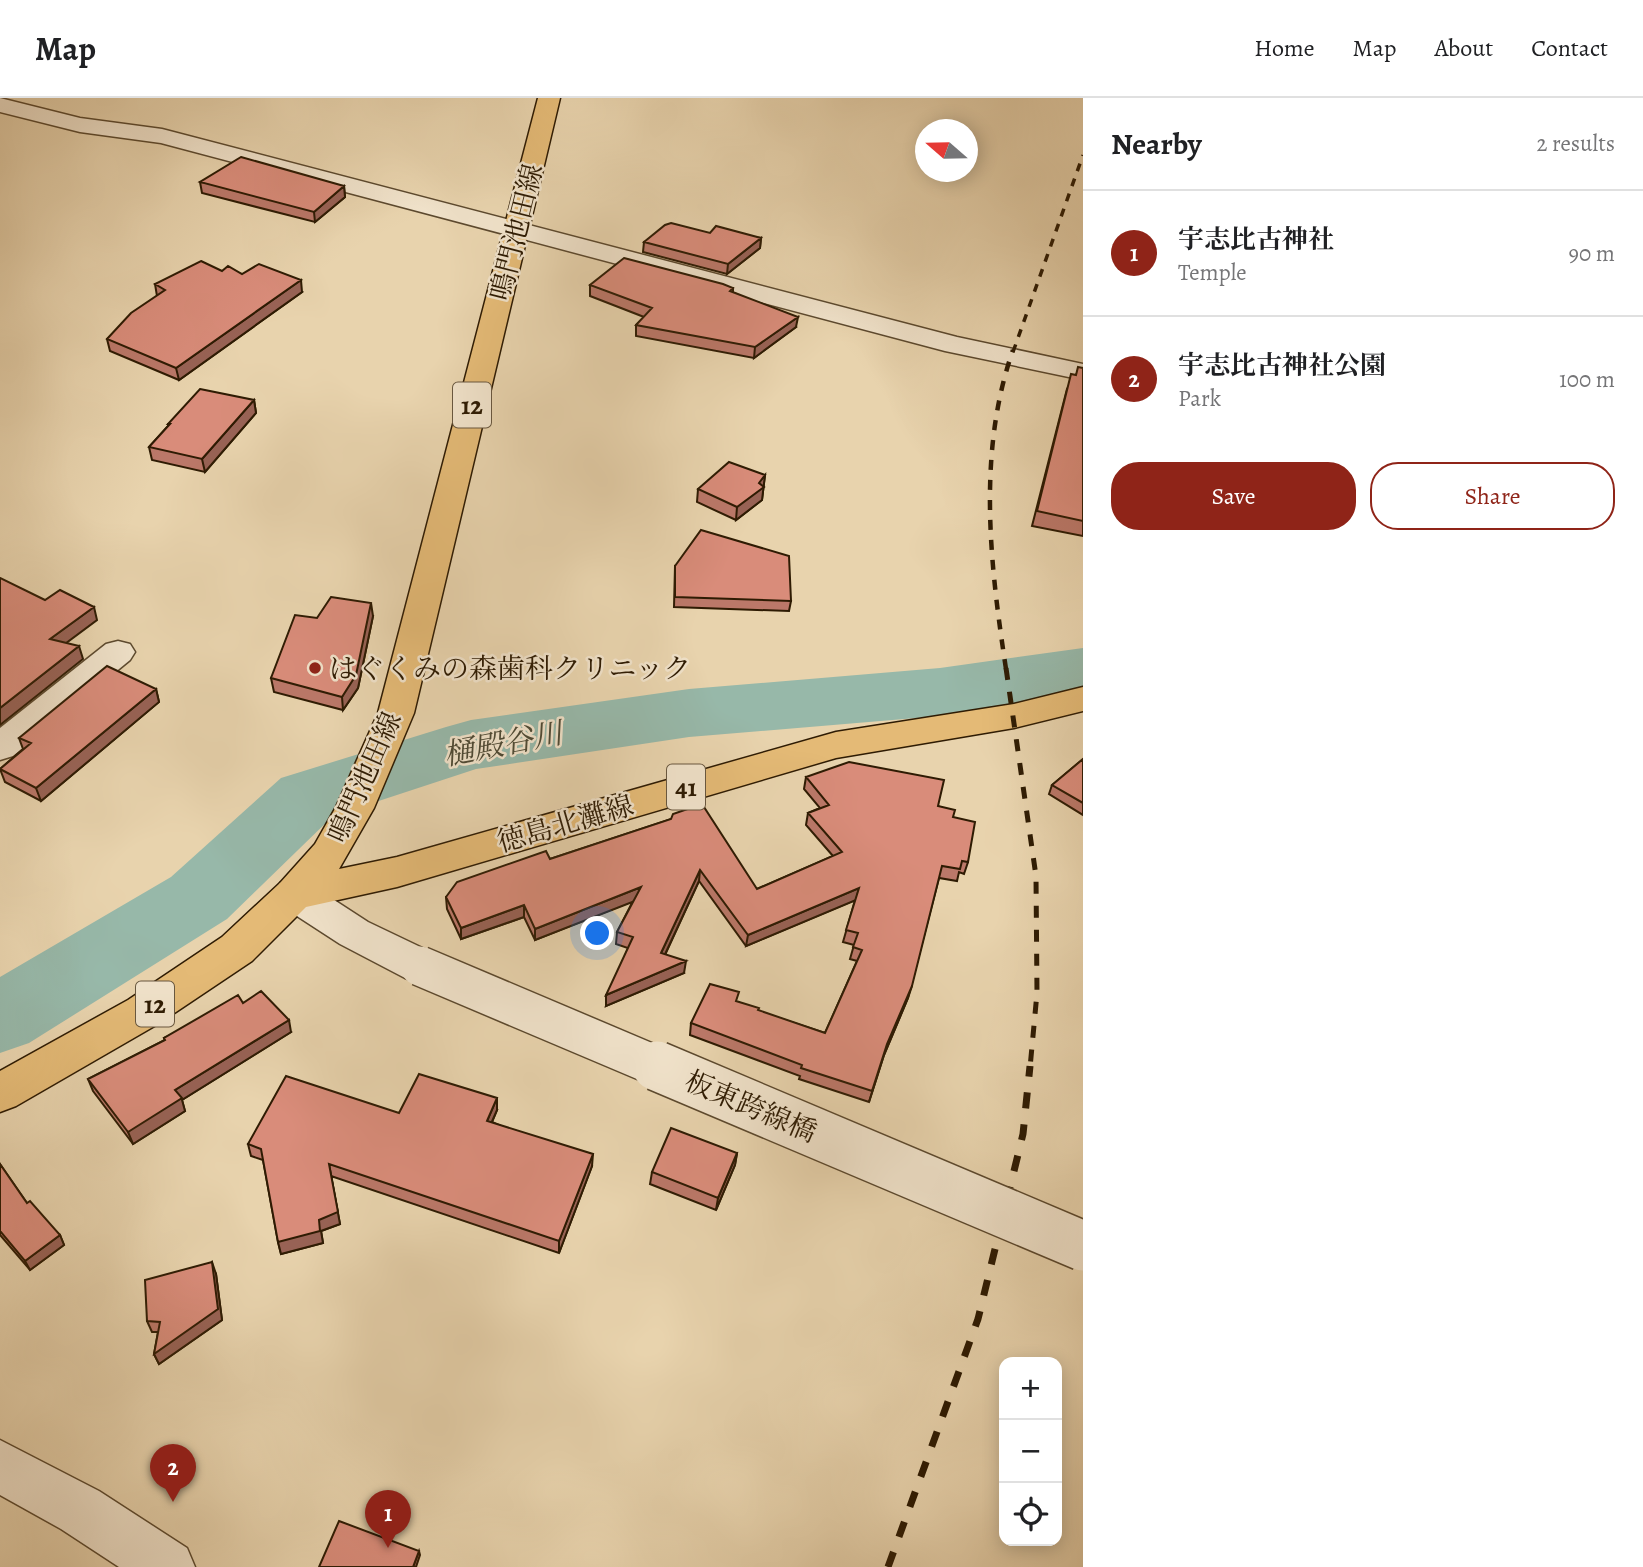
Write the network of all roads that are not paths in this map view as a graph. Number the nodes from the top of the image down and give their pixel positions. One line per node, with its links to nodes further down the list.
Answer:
1 (549, 98): 3 (main road, 鳴門池田線 / 12)
2 (0, 105): 3 (street)
3 (516, 231): 4 (street); 8 (main road, 鳴門池田線 / 12)
4 (1083, 372)
5 (118, 652): 7 (street)
6 (1083, 699): 8 (main road, 徳島北灘線 / 41)
7 (0, 747)
8 (294, 894): 9 (main road, 鳴門池田線 / 12); 10 (street, 板東跨線橋, bridge)
9 (0, 1093)
10 (1083, 1247)
11 (0, 1466): 12 (street)
12 (168, 1567)

